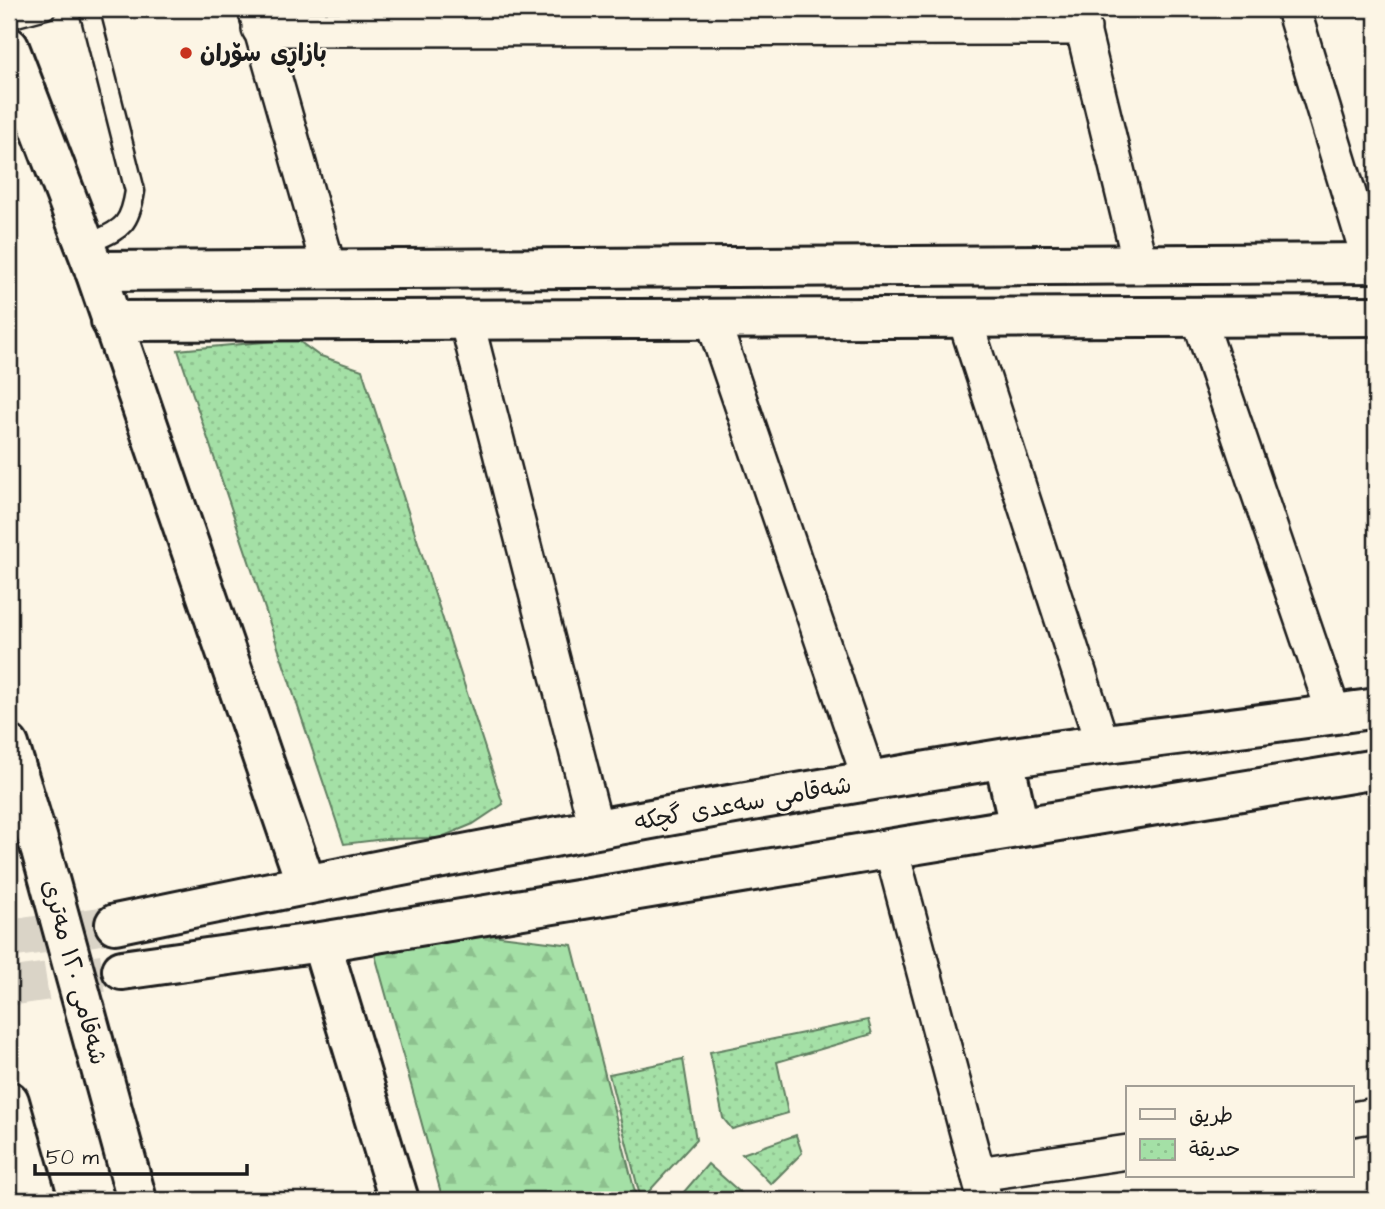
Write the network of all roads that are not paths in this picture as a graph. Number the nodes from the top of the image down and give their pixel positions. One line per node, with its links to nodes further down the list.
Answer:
1 (46, 9): 5 (lane)
2 (89, 9): 8 (lane)
3 (1293, 9): 9 (street)
4 (1081, 18): 6 (street); 10 (street)
5 (9, 19)
6 (257, 19): 11 (street)
7 (9, 47): 8 (main road)
8 (90, 258): 12 (main road); 19 (main road)
9 (1373, 263): 10 (main road)
10 (1140, 264): 11 (main road)
11 (329, 269): 12 (main road)
12 (173, 272): 18 (main road)
13 (1198, 316): 14 (main road); 15 (main road); 21 (street)
14 (1376, 316)
15 (964, 317): 16 (main road); 22 (street)
16 (712, 318): 17 (main road); 26 (street)
17 (466, 319): 18 (main road); 28 (street)
18 (173, 320): 19 (main road)
19 (111, 321): 30 (main road)
20 (1376, 708): 21 (main road, شەقامی سەعدی گچکە)
21 (1334, 714): 22 (main road, شەقامی سەعدی گچکە)
22 (1102, 743): 24 (main road, شەقامی سەعدی گچکە)
23 (9, 745): 40 (main road, شەقامی ١٢٠ مەتری)
24 (1004, 759): 26 (main road, شەقامی سەعدی گچکە); 27 (main road)
25 (1376, 769): 27 (main road)
26 (870, 781): 28 (main road, شەقامی سەعدی گچکە)
27 (1019, 827): 29 (main road)
28 (596, 828): 30 (main road, شەقامی سەعدی گچکە)
29 (891, 849): 32 (main road); 38 (street)
30 (306, 884): 31 (main road, شەقامی سەعدی گچکە)
31 (115, 924)
32 (321, 942): 33 (main road); 41 (main road)
33 (122, 970)
34 (9, 1101): 39 (main road)
35 (1376, 1115): 36 (street)
36 (1354, 1119)
37 (1126, 1152): 38 (street)
38 (981, 1187)
39 (37, 1200)
40 (137, 1200)
41 (399, 1200)

